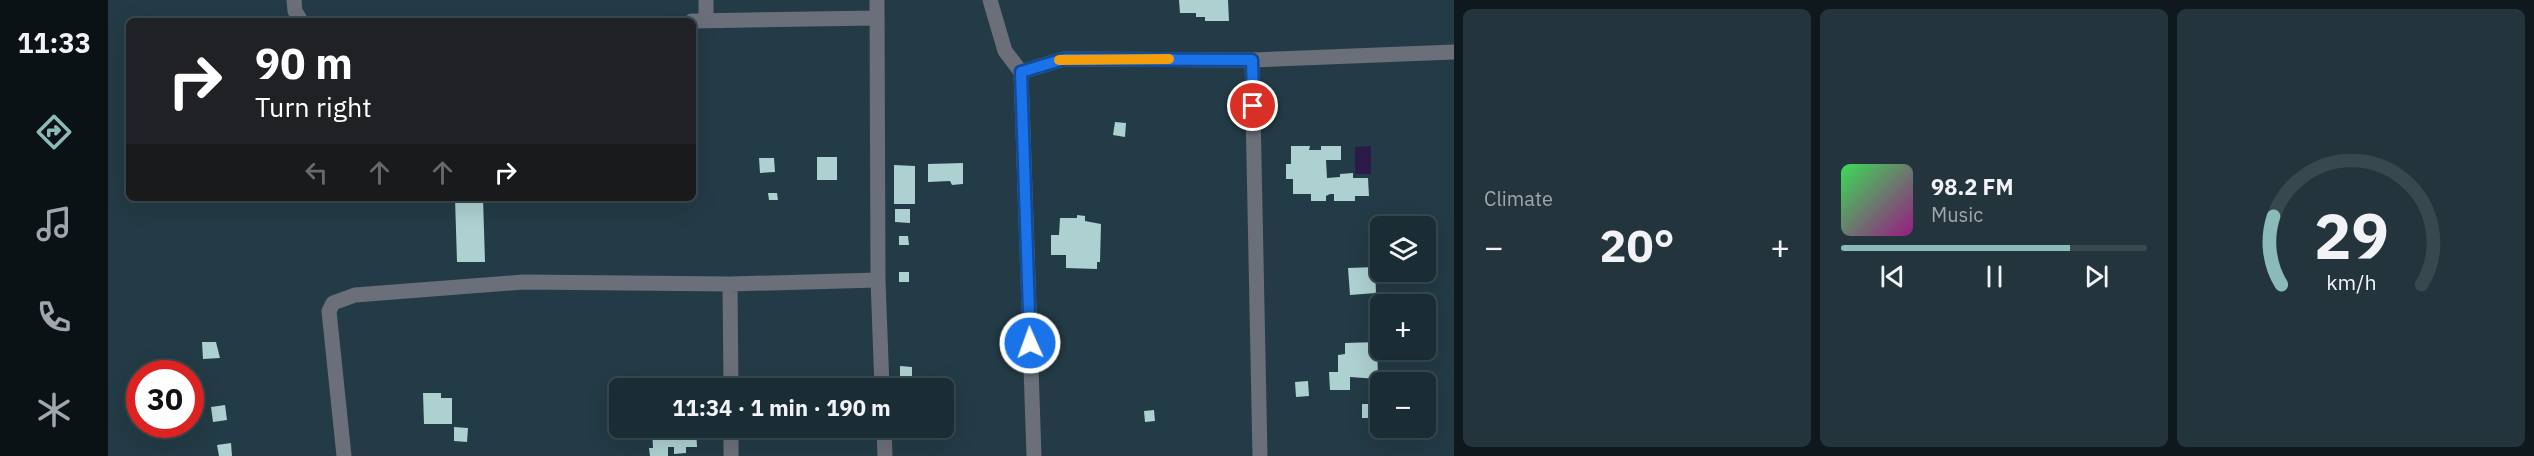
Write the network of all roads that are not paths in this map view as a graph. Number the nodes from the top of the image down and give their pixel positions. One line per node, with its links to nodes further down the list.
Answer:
1 (294, 0): 5 (street)
2 (706, 0): 7 (street)
3 (876, 0): 6 (street)
4 (990, 0): 10 (street)
5 (299, 18)
6 (876, 18): 7 (street); 11 (street)
7 (699, 21)
8 (1454, 52): 9 (street)
9 (1252, 60): 10 (street); 21 (street)
10 (1021, 72): 20 (street)
11 (878, 280): 12 (street); 14 (street)
12 (730, 284): 13 (street); 17 (street)
13 (731, 378)
14 (882, 378)
15 (731, 438): 18 (street)
16 (884, 438): 19 (street)
17 (344, 456)
18 (731, 456)
19 (885, 456)
20 (1034, 456)
21 (1260, 456)

